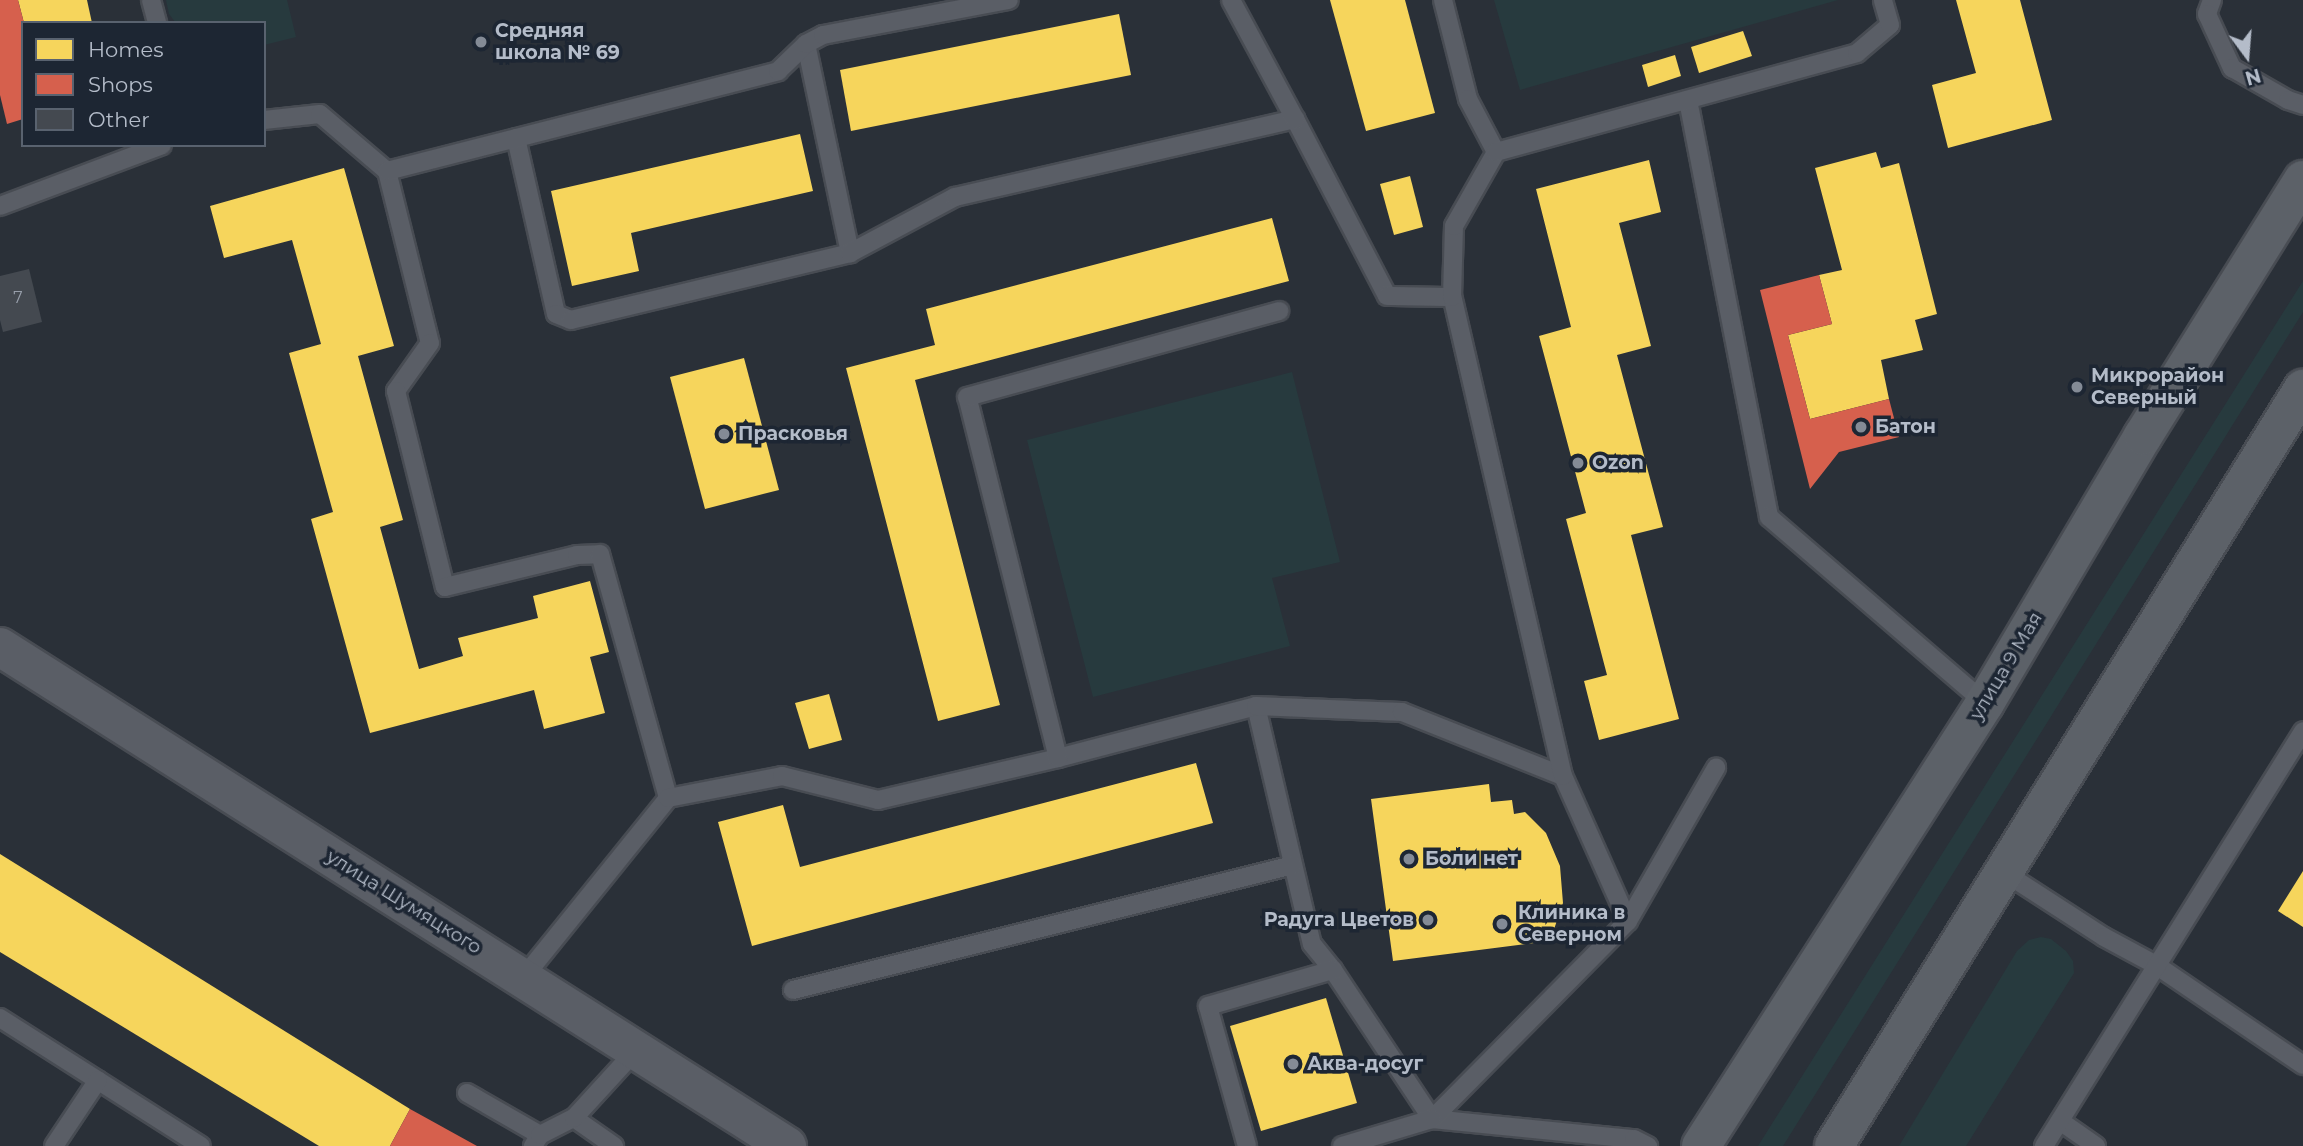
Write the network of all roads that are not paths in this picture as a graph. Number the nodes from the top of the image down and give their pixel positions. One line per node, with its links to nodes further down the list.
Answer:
1 (151, 0): 7 (lane)
2 (1009, 0): 8 (lane)
3 (1231, 0): 11 (lane)
4 (1443, 0): 15 (lane)
5 (1883, 0): 9 (lane)
6 (2213, 0): 10 (lane)
7 (156, 21)
8 (806, 44): 13 (lane); 19 (lane)
9 (1688, 100): 15 (lane); 25 (lane)
10 (2303, 105)
11 (1295, 119): 19 (lane); 20 (lane)
12 (266, 120): 16 (lane)
13 (516, 138): 16 (lane); 19 (lane)
14 (157, 147): 18 (lane)
15 (1496, 152): 20 (lane)
16 (387, 171): 31 (lane)
17 (2303, 180): 25 (main road, улица 9 Мая)
18 (0, 206)
19 (850, 253)
20 (1452, 297): 30 (lane)
21 (1279, 311): 28 (lane)
22 (2303, 389): 33 (main road)
23 (0, 618): 24 (street)
24 (10, 653): 37 (street, улица Шумяцкого)
25 (1985, 704): 55 (main road, улица 9 Мая)
26 (1256, 706): 28 (lane); 30 (lane); 32 (lane)
27 (2303, 731): 35 (lane)
28 (1058, 758): 31 (lane)
29 (1716, 768): 34 (lane)
30 (1563, 776): 34 (lane)
31 (668, 798): 37 (lane)
32 (1293, 865): 36 (lane); 38 (lane)
33 (2003, 871): 35 (lane); 56 (main road)
34 (1628, 921): 45 (lane)
35 (2156, 965): 41 (lane); 46 (lane)
36 (1333, 970): 45 (lane); 52 (lane)
37 (523, 978): 40 (street, улица Шумяцкого)
38 (793, 990)
39 (0, 1018): 42 (lane)
40 (637, 1049): 44 (lane); 51 (street, улица Шумяцкого)
41 (2303, 1065)
42 (98, 1080): 48 (lane); 49 (lane)
43 (467, 1093): 47 (lane)
44 (574, 1118): 47 (lane); 50 (lane)
45 (1432, 1119): 53 (lane); 54 (lane)
46 (2060, 1121): 57 (lane); 58 (lane)
47 (536, 1141)
48 (54, 1146)
49 (201, 1146)
50 (614, 1146)
51 (787, 1146)
52 (1247, 1146)
53 (1342, 1146)
54 (1648, 1146)
55 (1701, 1146)
56 (1835, 1146)
57 (2044, 1146)
58 (2095, 1146)

